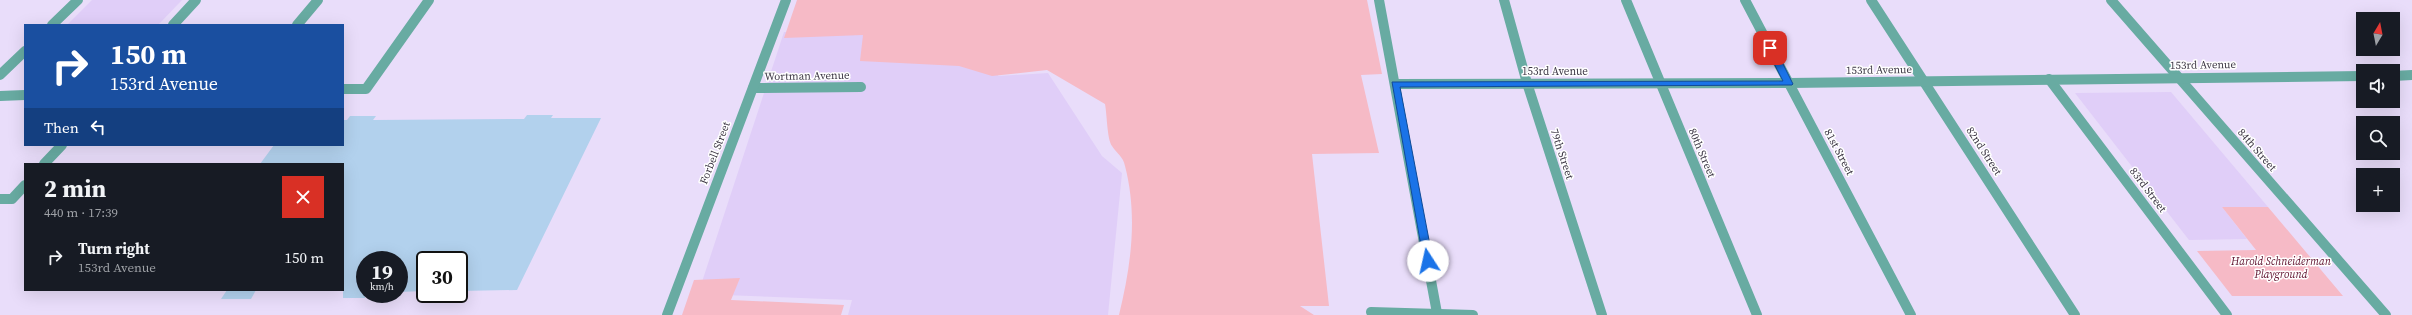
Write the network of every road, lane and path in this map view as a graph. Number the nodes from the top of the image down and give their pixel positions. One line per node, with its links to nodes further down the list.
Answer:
1 (78, 0): 12 (street)
2 (196, 0): 13 (street)
3 (318, 0): 14 (street)
4 (429, 0): 29 (street)
5 (786, 0): 28 (street, Forbell Street)
6 (1379, 0): 24 (street)
7 (1504, 0): 23 (street, 79th Street)
8 (1626, 0): 25 (street, 80th Street)
9 (1745, 0): 26 (street, 81st Street)
10 (1871, 0): 22 (street, 82nd Street)
11 (2111, 0): 20 (street, 84th Street)
12 (53, 24)
13 (174, 24)
14 (298, 24)
15 (24, 52): 16 (street)
16 (0, 75)
17 (2412, 75): 19 (street)
18 (2356, 76): 20 (street, 153rd Avenue)
19 (2400, 76)
20 (2177, 77): 21 (street, 153rd Avenue); 45 (street, 84th Street)
21 (2049, 79): 22 (street, 153rd Avenue); 44 (street, 83rd Street)
22 (1925, 81): 26 (street, 153rd Avenue); 43 (street, 82nd Street)
23 (1527, 83): 24 (street, 153rd Avenue); 25 (street, 153rd Avenue); 40 (street, 79th Street)
24 (1396, 84): 37 (street)
25 (1660, 84): 26 (street, 153rd Avenue); 41 (street, 80th Street)
26 (1789, 84): 42 (street, 81st Street)
27 (861, 87): 28 (street, Wortman Avenue)
28 (753, 88): 38 (street, Forbell Street)
29 (344, 89)
30 (0, 96): 31 (street)
31 (24, 96)
32 (61, 146): 33 (street)
33 (45, 163)
34 (24, 186): 35 (street)
35 (0, 199)
36 (1371, 312): 37 (street)
37 (1437, 313): 39 (street)
38 (667, 315)
39 (1473, 315)
40 (1602, 315)
41 (1757, 315)
42 (1911, 315)
43 (2075, 315)
44 (2227, 315)
45 (2386, 315)

